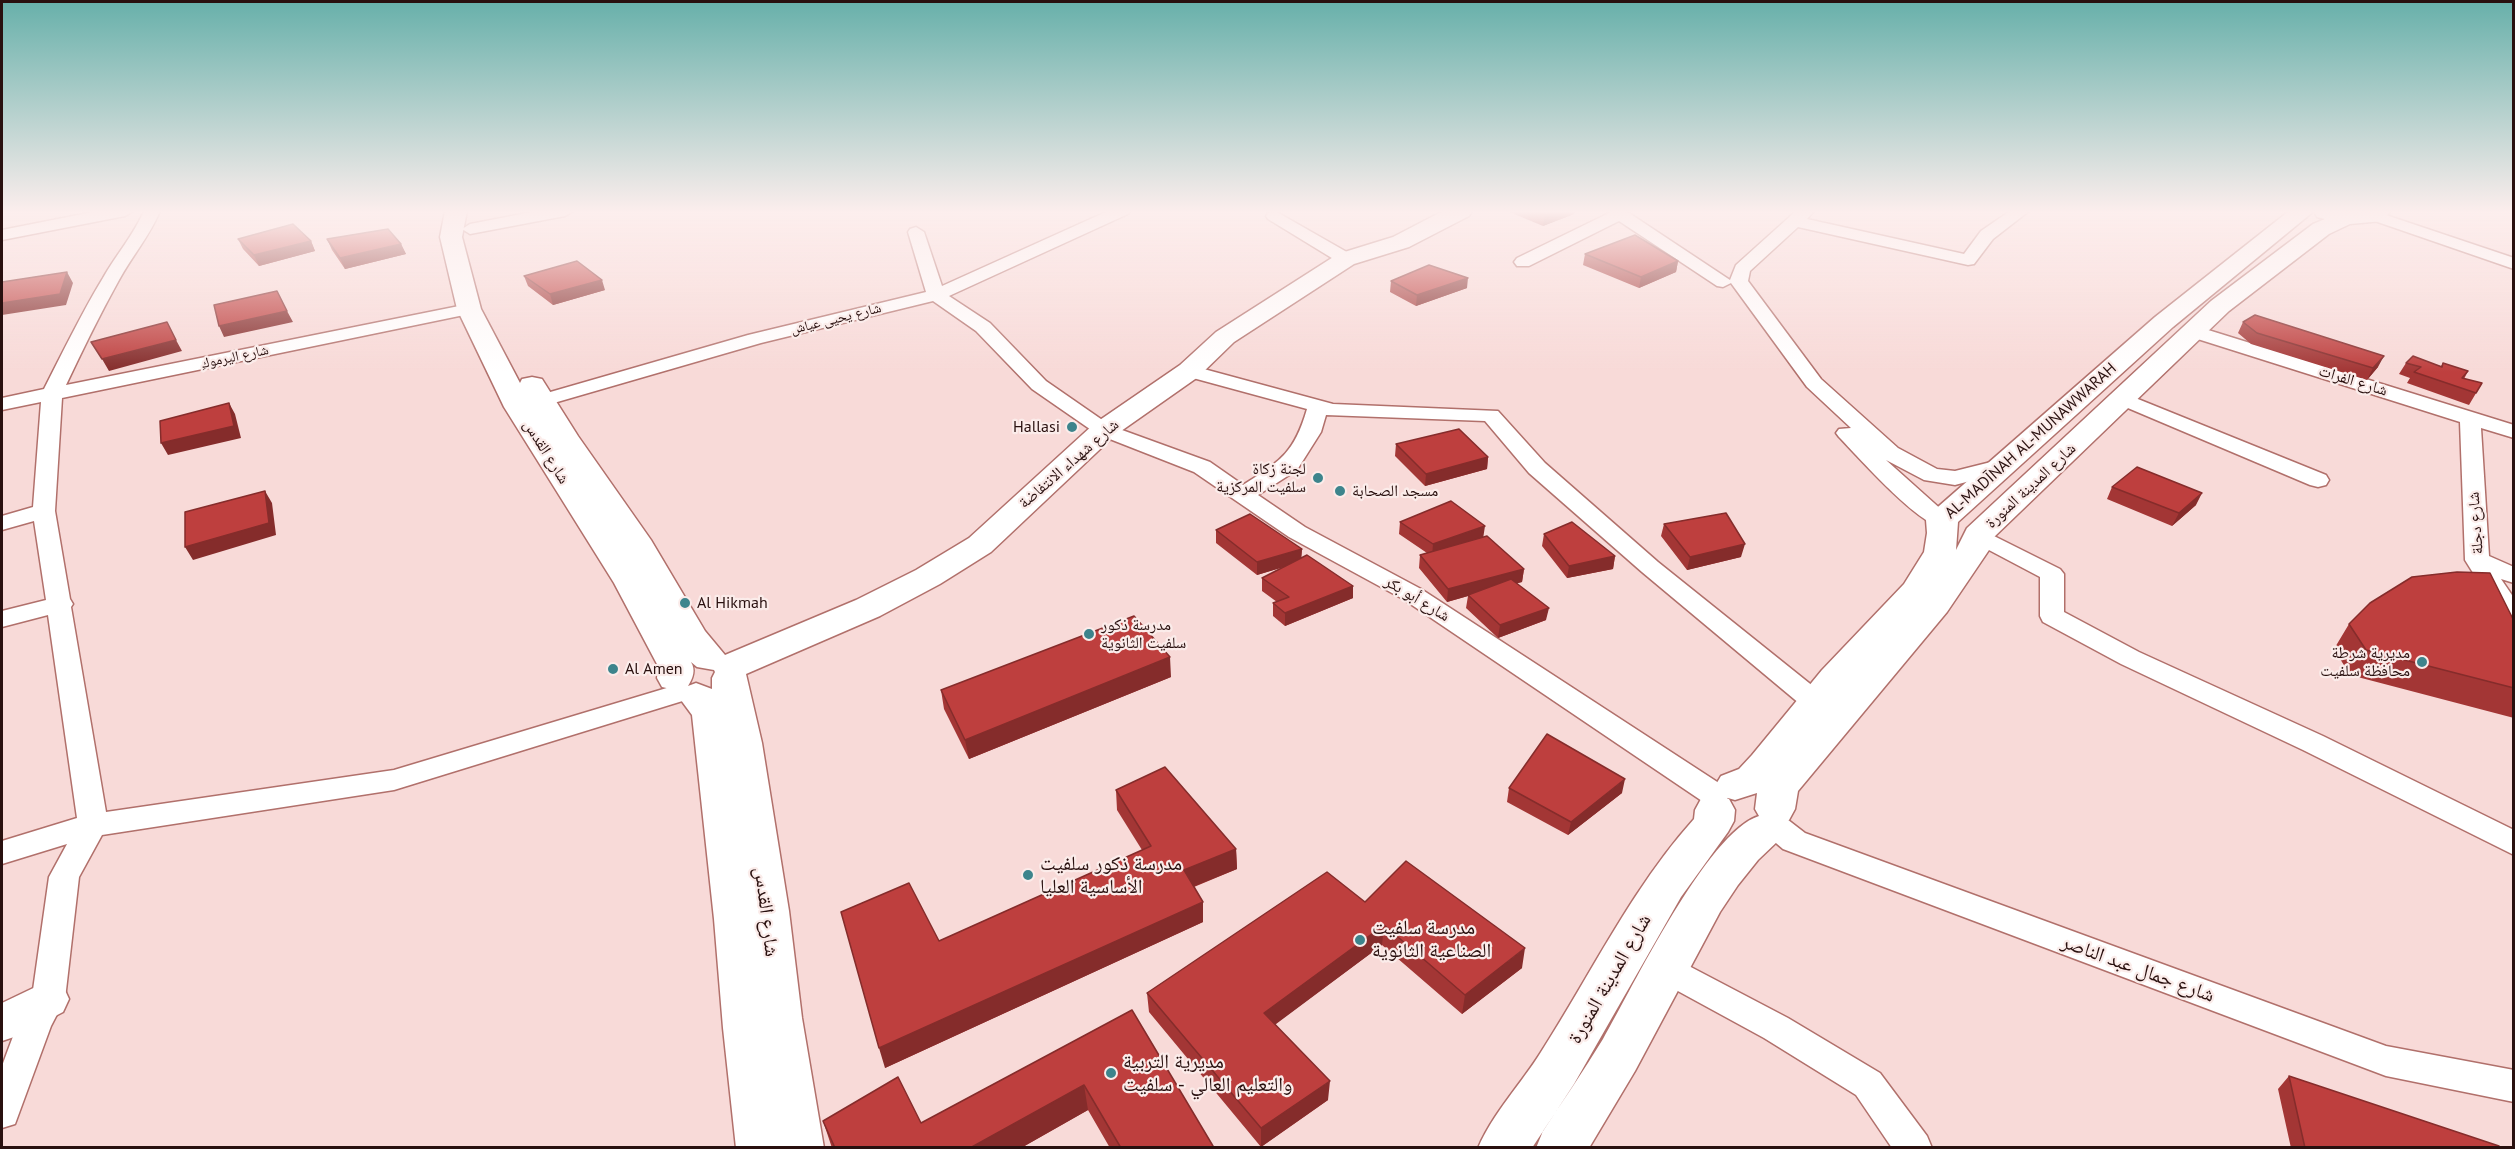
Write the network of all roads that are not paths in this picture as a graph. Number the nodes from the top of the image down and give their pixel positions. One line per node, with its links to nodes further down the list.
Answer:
1 (121, 265): 16 (street)
2 (458, 265): 13 (main road, شارع القدس)
3 (479, 265): 18 (main road, شارع القدس)
4 (926, 265): 12 (street)
5 (1005, 265): 12 (street, شارع يحيى عياش)
6 (1337, 265): 15 (main road, شارع شهداء الانتفاضة)
7 (1695, 265): 11 (street)
8 (1746, 265): 11 (street)
9 (2236, 265): 24 (main road, AL-MADĪNAH AL-MUNAWWARAH)
10 (2274, 265): 14 (main road, شارع المدينة المنورة)
11 (1730, 279): 24 (street); 28 (street)
12 (936, 295): 18 (street, شارع يحيى عياش); 22 (street, شارع أبو بكر)
13 (469, 309): 16 (street, ِشارع اليرموك); 36 (main road, شارع القدس)
14 (2192, 331): 17 (main road, شارع المدينة المنورة); 21 (street, شارع الفرات)
15 (1190, 371): 20 (street); 22 (main road, شارع شهداء الانتفاضة)
16 (52, 394): 19 (street, ِشارع اليرموك); 27 (street)
17 (2123, 399): 25 (street); 30 (main road, شارع المدينة المنورة)
18 (540, 400): 36 (main road, شارع القدس)
19 (2, 404)
20 (1318, 406): 26 (street); 37 (street)
21 (2470, 418): 23 (street, شارع الفرات); 31 (street, شارع دجلة)
22 (1104, 429): 26 (street, شارع أبو بكر); 36 (main road, شارع شهداء الانتفاضة)
23 (2514, 432)
24 (2004, 465): 28 (main road, AL-MADĪNAH AL-MUNAWWARAH)
25 (2318, 480)
26 (1243, 495): 38 (street, شارع أبو بكر)
27 (44, 511): 29 (street); 33 (street)
28 (1942, 520): 37 (main road, AL-MADĪNAH AL-MUNAWWARAH)
29 (2, 522)
30 (1978, 535): 39 (main road, شارع المدينة المنورة); 41 (street)
31 (2477, 560): 32 (street); 34 (street, شارع دجلة)
32 (2514, 576)
33 (61, 604): 35 (street); 40 (street)
34 (2514, 618)
35 (2, 619)
36 (704, 678): 40 (street); 48 (main road, شارع القدس); 49 (main road, شارع القدس)
37 (1815, 702): 38 (main road, AL-MADĪNAH AL-MUNAWWARAH)
38 (1722, 797): 39 (main road); 50 (main road, شارع المدينة المنورة)
39 (1771, 821): 43 (main road, شارع المدينة المنورة); 46 (street, شارع جمال عبد الناصر)
40 (93, 825): 42 (street); 44 (street)
41 (2514, 844)
42 (2, 852)
43 (1666, 968): 51 (main road, شارع المدينة المنورة); 52 (street)
44 (48, 999): 45 (street); 47 (street)
45 (2, 1023)
46 (2514, 1086)
47 (2, 1112)
48 (761, 1148)
49 (799, 1148)
50 (1503, 1148)
51 (1561, 1148)
52 (1914, 1148)

